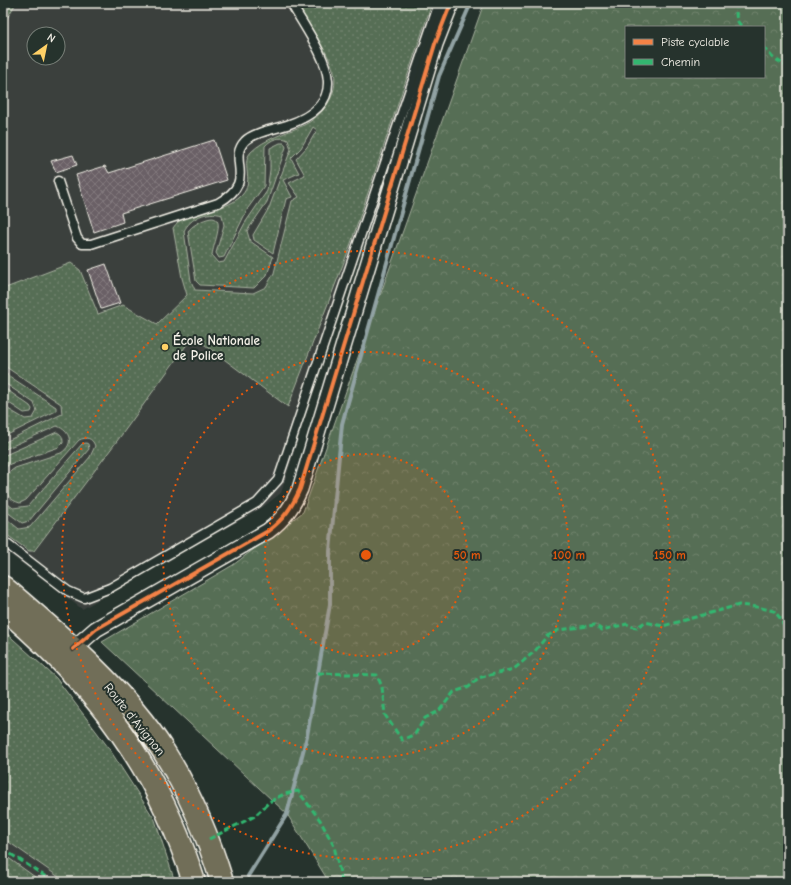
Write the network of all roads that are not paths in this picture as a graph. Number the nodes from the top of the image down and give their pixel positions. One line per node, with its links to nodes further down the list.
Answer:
1 (291, 3): 4 (lane)
2 (439, 3): 5 (lane)
3 (451, 3): 8 (street)
4 (58, 181)
5 (3, 541)
6 (3, 588): 8 (main road, Route d'Avignon)
7 (3, 607): 9 (main road, Route d'Avignon)
8 (73, 648): 10 (main road, Route d'Avignon)
9 (194, 882)
10 (222, 882)

